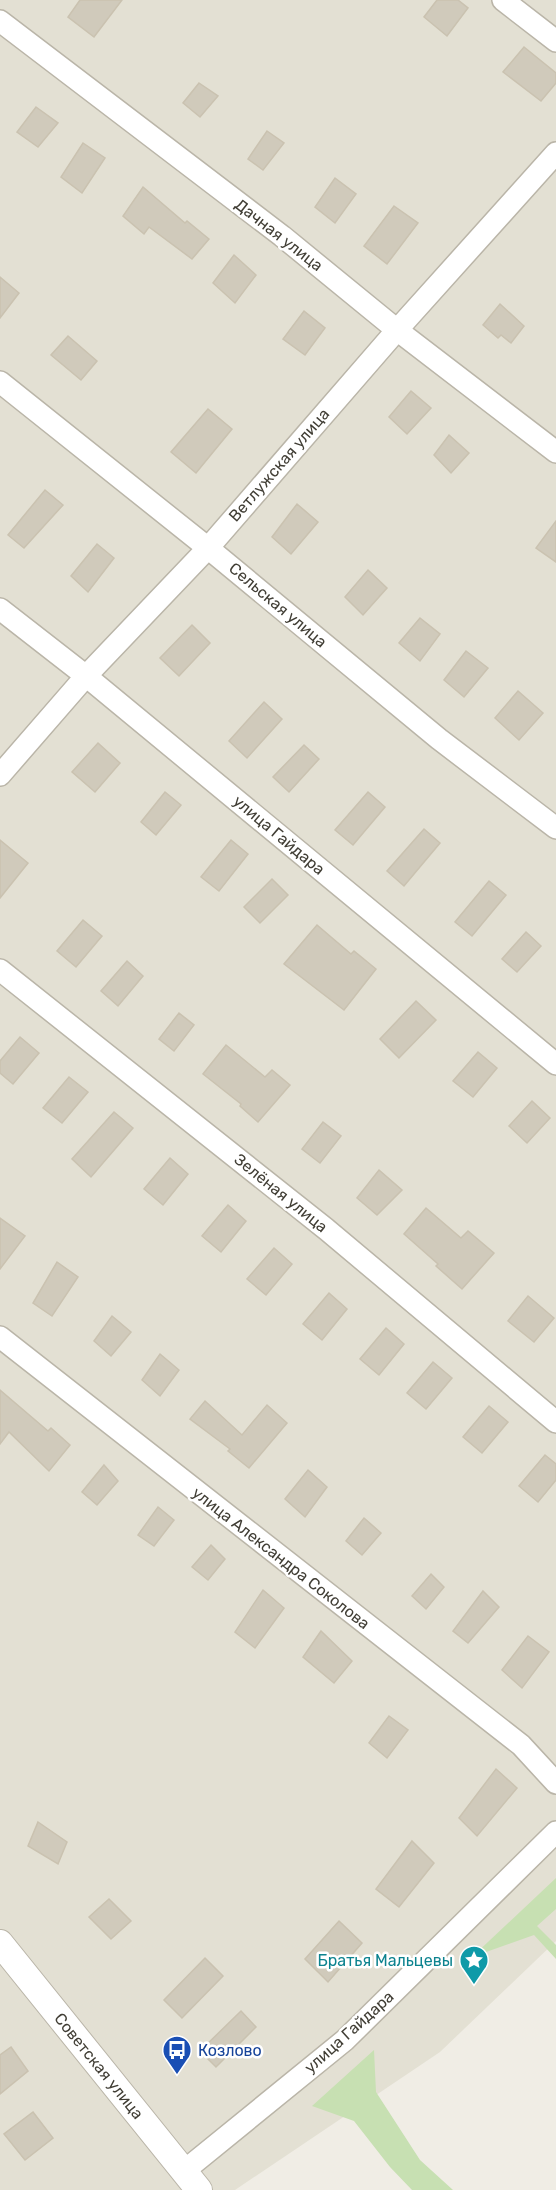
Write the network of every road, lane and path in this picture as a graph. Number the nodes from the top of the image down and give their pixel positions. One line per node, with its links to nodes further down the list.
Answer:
1 (503, 0): 3 (street)
2 (0, 21): 5 (street, Дачная улица)
3 (556, 41)
4 (556, 153): 5 (street, Ветлужская улица)
5 (397, 330): 7 (street, Дачная улица); 8 (street, Ветлужская улица)
6 (0, 382): 8 (street, Сельская улица)
7 (556, 452)
8 (208, 548): 10 (street, Ветлужская улица); 12 (street, Сельская улица)
9 (0, 609): 10 (street, улица Гайдара)
10 (86, 676): 11 (street, Ветлужская улица); 14 (street, улица Гайдара)
11 (0, 774)
12 (556, 828)
13 (0, 970): 16 (street, Зелёная улица)
14 (556, 1064)
15 (0, 1337): 17 (street, улица Александра Соколова)
16 (556, 1422)
17 (556, 1784)
18 (556, 1832): 20 (street, улица Гайдара)
19 (0, 1943): 20 (street, Советская улица)
20 (191, 2180)

